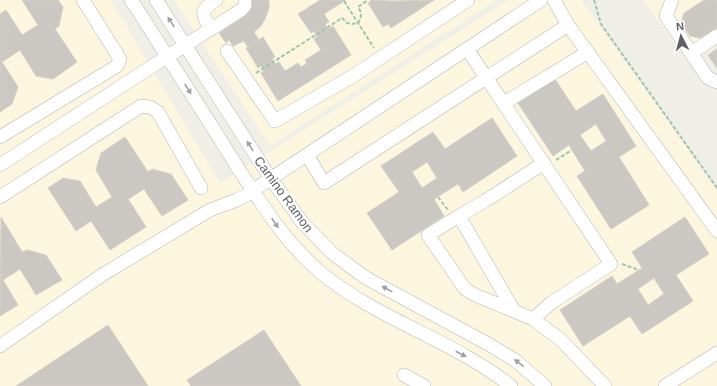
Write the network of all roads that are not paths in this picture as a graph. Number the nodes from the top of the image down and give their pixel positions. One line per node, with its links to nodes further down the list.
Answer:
1 (83, 0): 22 (street)
2 (131, 0): 18 (street, Camino Ramon)
3 (156, 0): 13 (street, Camino Ramon, one-way to 3)
4 (216, 0): 11 (street)
5 (245, 0): 11 (street)
6 (468, 0): 15 (street)
7 (541, 0): 14 (street)
8 (554, 0): 10 (street)
9 (672, 0): 17 (street)
10 (568, 25): 16 (street); 19 (street)
11 (211, 28): 13 (street)
12 (717, 36): 17 (street)
13 (185, 45): 18 (street); 26 (street, Camino Ramon, one-way to 13)
14 (467, 49): 19 (street); 23 (street)
15 (227, 50)
16 (588, 52): 21 (street); 31 (street)
17 (691, 53): 20 (street)
18 (167, 56): 24 (street); 28 (street, Camino Ramon, one-way to 28)
19 (487, 77): 21 (street); 23 (street)
20 (717, 82)
21 (504, 104): 25 (street)
22 (0, 137)
23 (307, 155): 26 (street)
24 (0, 165)
25 (545, 165): 30 (street); 33 (street)
26 (271, 179): 28 (street); 39 (street, Camino Ramon, one-way to 26)
27 (201, 188): 29 (street)
28 (253, 190): 34 (street); 38 (street, Camino Ramon, one-way to 38)
29 (0, 197)
30 (459, 216): 32 (street); 32 (street)
31 (717, 231)
32 (514, 311): 33 (street)
33 (533, 319): 40 (street)
34 (0, 346)
35 (717, 352): 41 (street)
36 (404, 375): 37 (street)
37 (424, 386)
38 (511, 386)
39 (545, 386)
40 (605, 386)
41 (665, 386)

